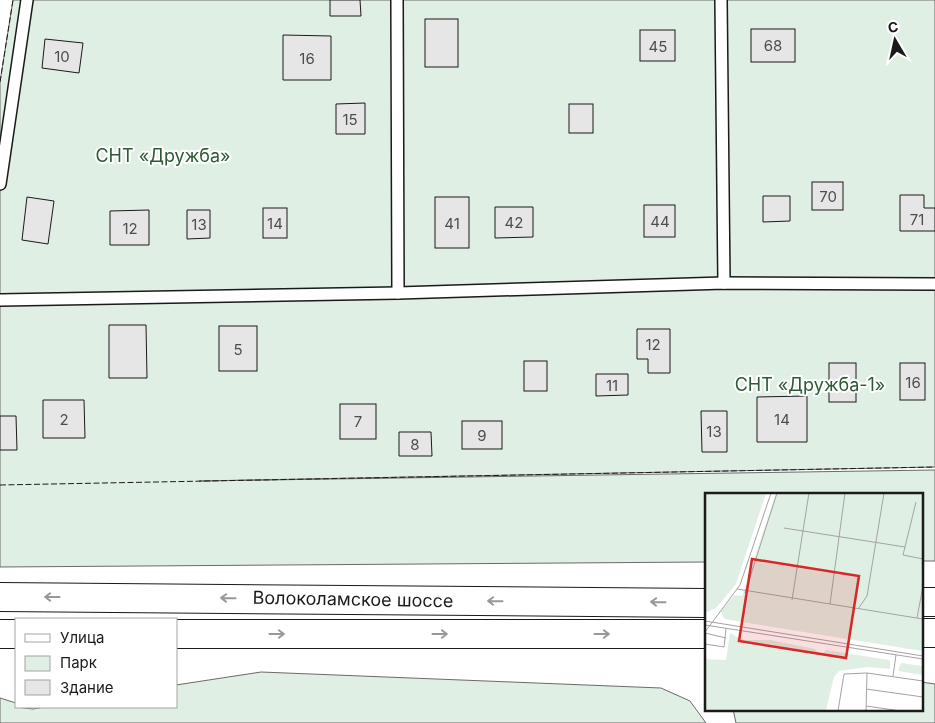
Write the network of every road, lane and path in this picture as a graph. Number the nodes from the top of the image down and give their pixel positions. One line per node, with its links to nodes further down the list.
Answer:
1 (27, 0): 4 (lane)
2 (397, 0): 7 (lane)
3 (721, 0): 5 (lane)
4 (0, 184)
5 (724, 283): 6 (lane); 7 (lane)
6 (935, 284)
7 (398, 293): 8 (lane)
8 (0, 300)
9 (0, 597): 12 (main road, Волоколамское шоссе, one-way to 9)
10 (922, 602): 11 (main road)
11 (935, 602)
12 (705, 603)
13 (922, 633): 14 (main road)
14 (935, 633)
15 (0, 634): 16 (main road)
16 (15, 634)
17 (178, 634): 18 (main road, Волоколамское шоссе, one-way to 18)
18 (705, 634)

